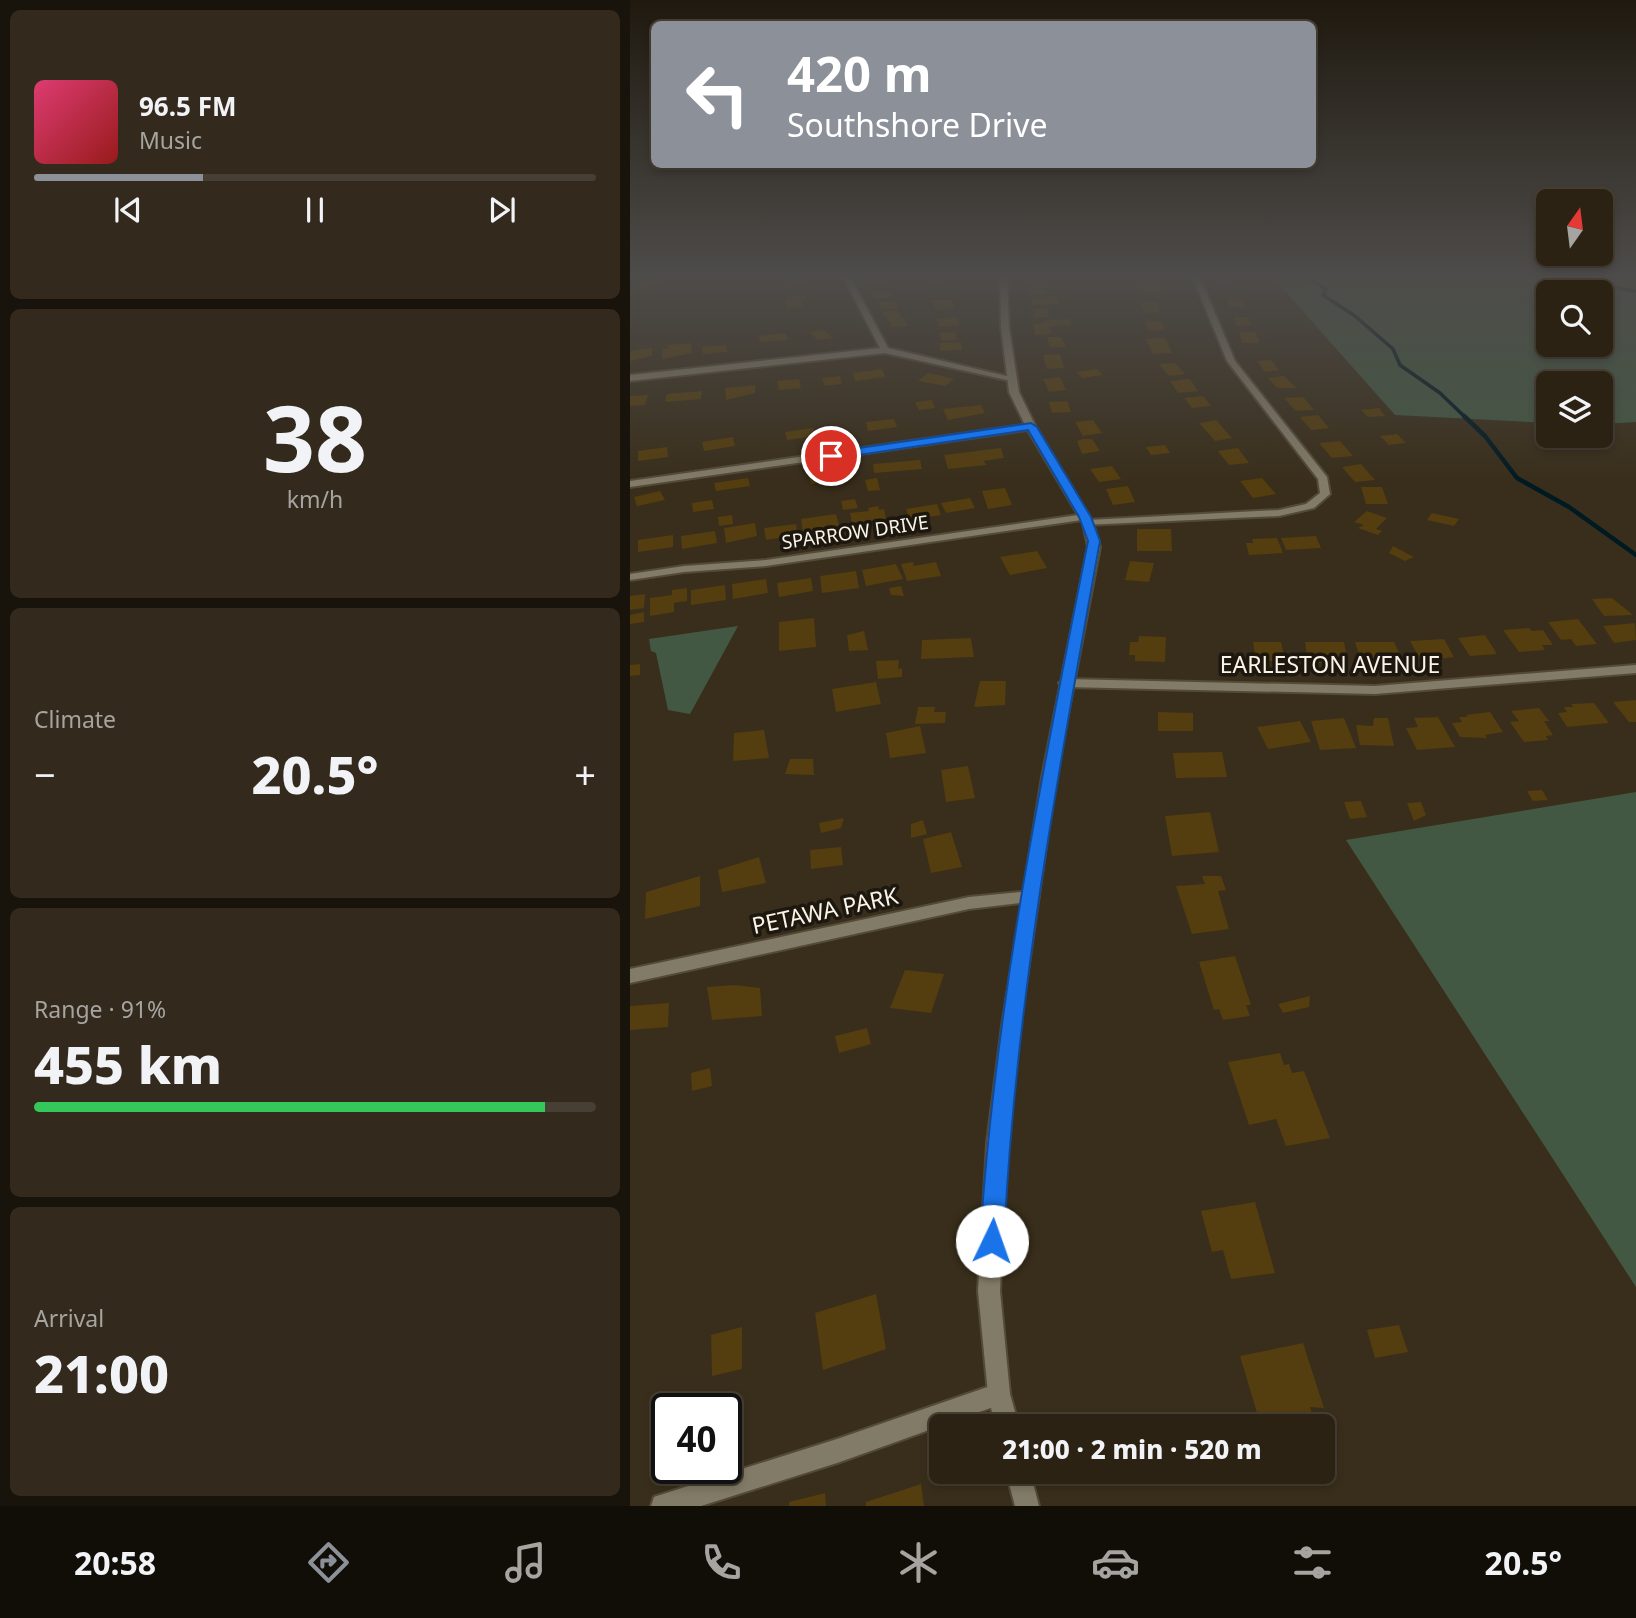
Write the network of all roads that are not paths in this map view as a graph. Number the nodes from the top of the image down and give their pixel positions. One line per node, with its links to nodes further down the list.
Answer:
1 (881, 343): 4 (street)
2 (1008, 343): 6 (street)
3 (1224, 343): 9 (street, SPARROW DRIVE)
4 (885, 350): 5 (street); 6 (street)
5 (630, 378)
6 (1011, 378): 7 (street)
7 (1031, 427): 8 (street); 9 (street)
8 (630, 484)
9 (1086, 520): 10 (street, SPARROW DRIVE); 12 (street)
10 (630, 577)
11 (1636, 669): 12 (street, EARLESTON AVENUE)
12 (1066, 683): 13 (street)
13 (1031, 897): 14 (street, PETAWA PARK); 15 (street)
14 (630, 976)
15 (999, 1394): 16 (street); 18 (street)
16 (1004, 1414)
17 (1021, 1484): 19 (street)
18 (663, 1506)
19 (1027, 1506)

